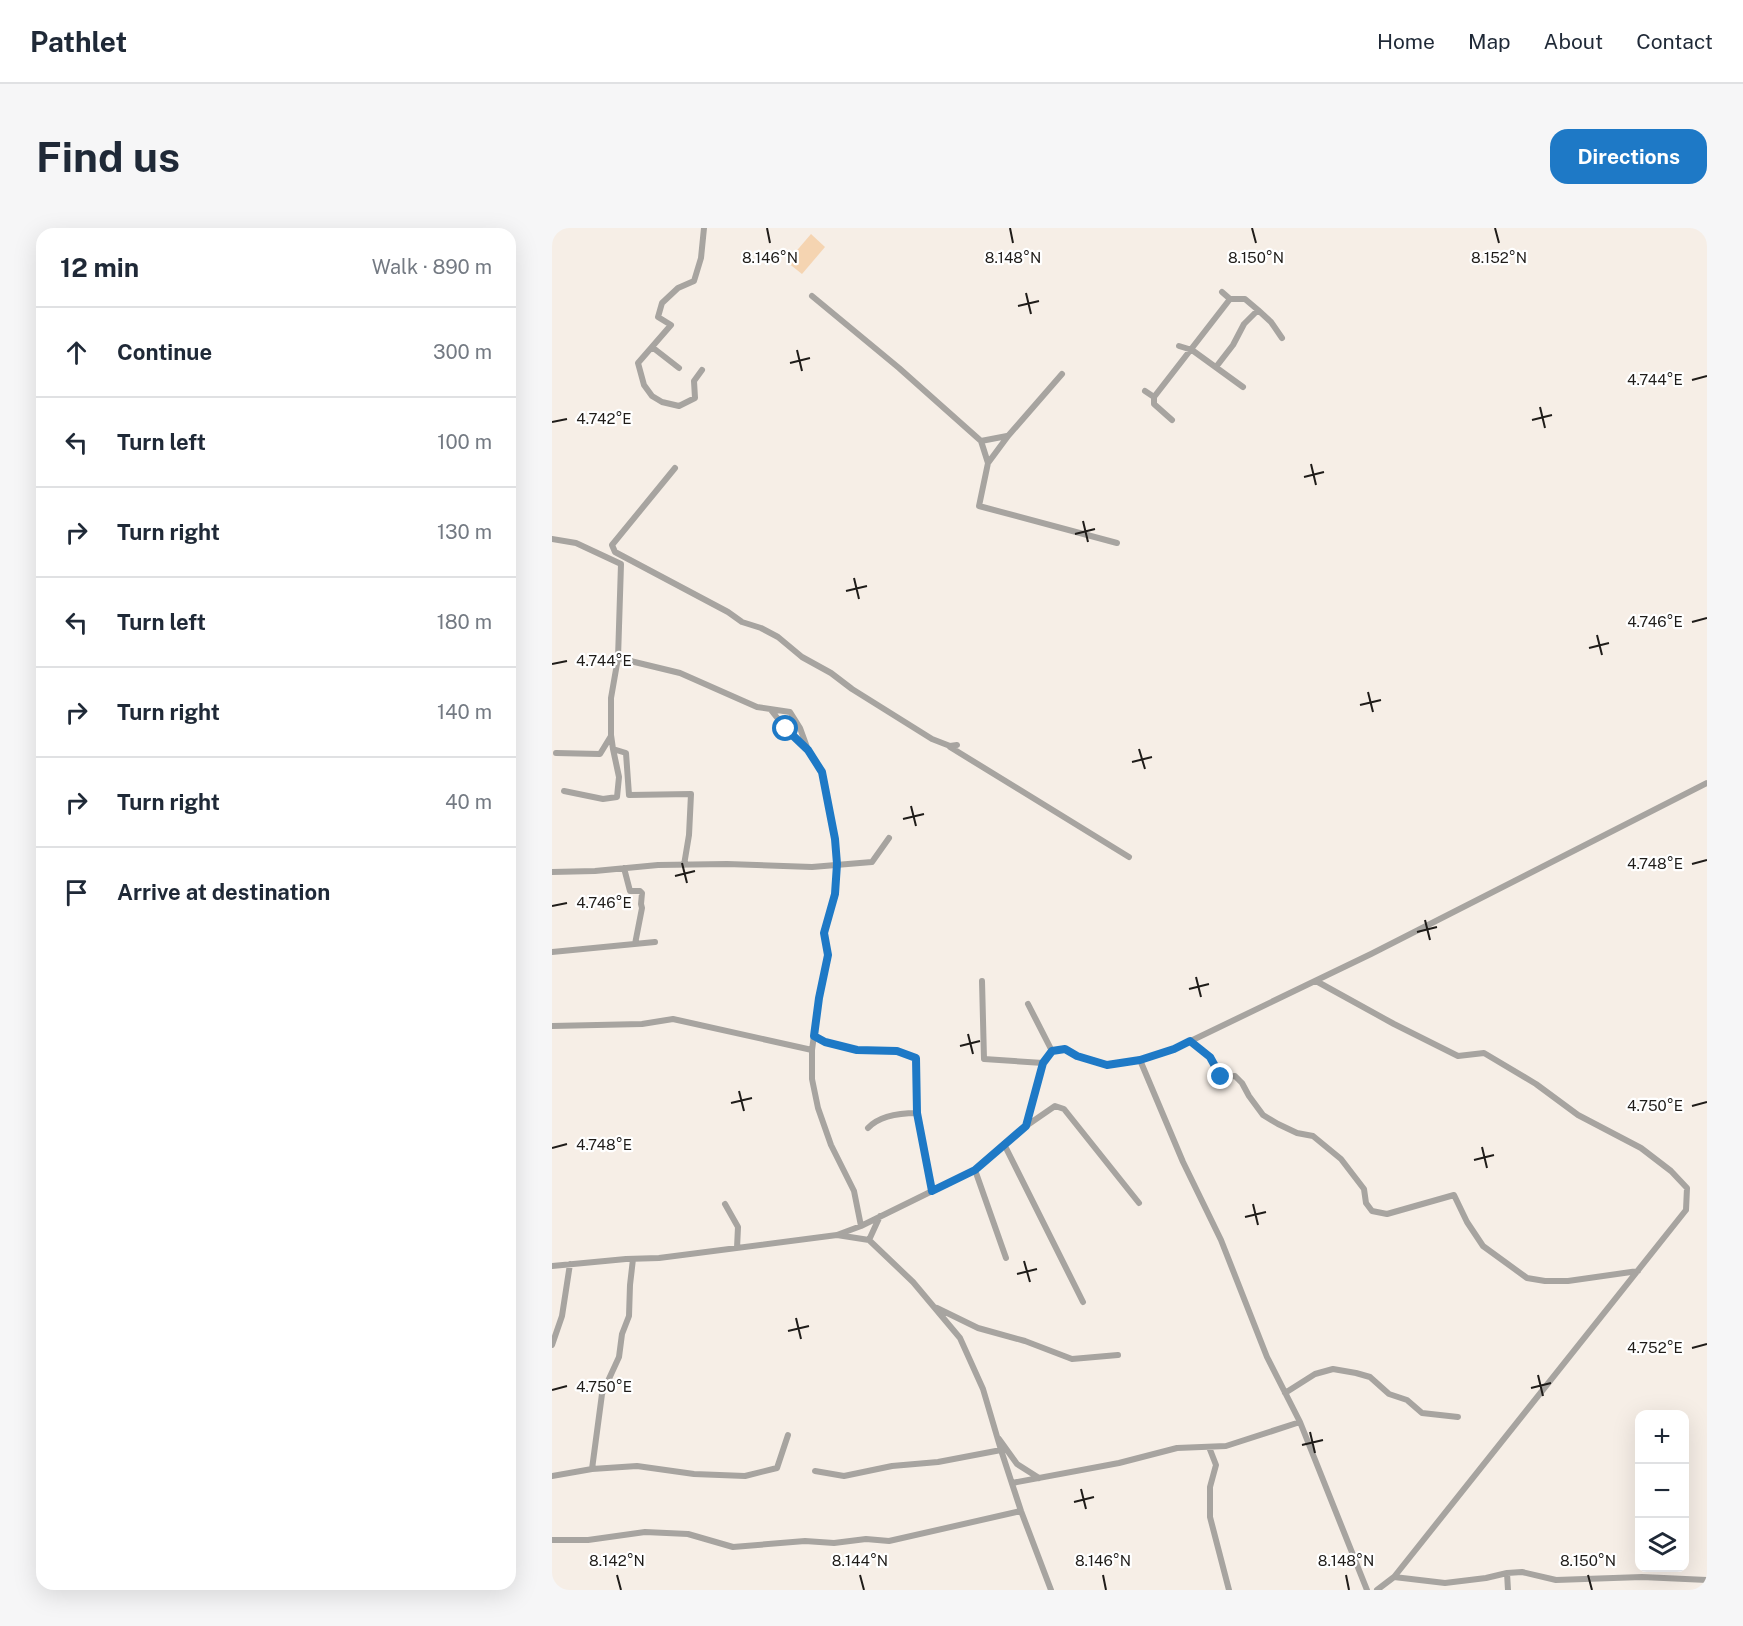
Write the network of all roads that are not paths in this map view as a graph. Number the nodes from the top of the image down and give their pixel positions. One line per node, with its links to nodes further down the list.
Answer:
1 (704, 228): 8 (street)
2 (1222, 292): 4 (street)
3 (812, 296): 19 (street)
4 (1230, 299): 5 (street); 9 (street)
5 (1258, 310): 6 (street); 10 (street)
6 (1282, 338)
7 (1179, 346): 9 (street)
8 (652, 347): 11 (street); 12 (street)
9 (1192, 350): 10 (street); 16 (street)
10 (1216, 367): 14 (street)
11 (678, 368)
12 (702, 370)
13 (1062, 374): 18 (street)
14 (1243, 387)
15 (1145, 391): 16 (street)
16 (1154, 398): 17 (street)
17 (1172, 420)
18 (1008, 436): 19 (street); 20 (street)
19 (981, 441): 20 (street)
20 (988, 463): 23 (street)
21 (675, 468): 28 (street)
22 (552, 539): 24 (street)
23 (1117, 543)
24 (618, 658): 25 (street); 26 (street)
25 (771, 710): 30 (street); 30 (street)
26 (611, 735): 29 (street); 31 (street)
27 (957, 745): 28 (street)
28 (950, 746): 35 (street)
29 (613, 749): 33 (street); 37 (street)
30 (808, 750): 36 (street)
31 (556, 753)
32 (1707, 783): 44 (street)
33 (564, 791)
34 (889, 838): 36 (street)
35 (1129, 857)
36 (837, 864): 37 (street); 47 (street)
37 (684, 865): 38 (street)
38 (624, 868): 39 (street); 41 (street)
39 (552, 872)
40 (655, 942): 41 (street)
41 (634, 944): 42 (street)
42 (552, 952)
43 (982, 981): 52 (street)
44 (1316, 981): 48 (street); 70 (street)
45 (1028, 1004): 50 (street)
46 (552, 1026): 49 (street)
47 (814, 1036): 49 (street); 53 (street)
48 (1190, 1041): 51 (street); 70 (street)
49 (812, 1050): 62 (street)
50 (1052, 1051): 51 (street); 52 (street)
51 (1140, 1060): 75 (street)
52 (1043, 1063): 54 (street)
53 (917, 1113): 55 (street); 58 (street)
54 (1026, 1126): 56 (street); 59 (street)
55 (868, 1128)
56 (1004, 1144): 57 (street); 71 (street)
57 (975, 1170): 58 (street); 66 (street)
58 (932, 1191): 61 (street)
59 (1139, 1203)
60 (725, 1204): 65 (street)
61 (880, 1216): 62 (street); 64 (street)
62 (861, 1226): 63 (street)
63 (837, 1235): 64 (street); 65 (street)
64 (869, 1240): 72 (street)
65 (737, 1248): 67 (street)
66 (1006, 1258)
67 (633, 1259): 68 (street); 82 (street)
68 (570, 1264): 69 (street); 73 (street)
69 (552, 1266)
70 (1638, 1270): 90 (street)
71 (1083, 1302)
72 (934, 1306): 74 (street); 79 (street)
73 (552, 1345)
74 (1118, 1355)
75 (1285, 1393): 76 (street); 77 (street)
76 (1458, 1418)
77 (1300, 1422): 80 (street); 94 (street)
78 (788, 1435): 82 (street)
79 (997, 1436): 81 (street); 85 (street)
80 (1209, 1447): 85 (street); 93 (street)
81 (1000, 1450): 83 (street); 86 (street)
82 (592, 1469): 84 (street)
83 (815, 1471)
84 (552, 1476)
85 (1040, 1478): 86 (street)
86 (1012, 1483): 87 (street)
87 (1021, 1511): 88 (street); 92 (street)
88 (552, 1540)
89 (1507, 1573): 90 (street); 91 (street); 96 (street)
90 (1394, 1578): 95 (street)
91 (1707, 1580)
92 (1051, 1590)
93 (1229, 1590)
94 (1367, 1590)
95 (1377, 1590)
96 (1508, 1590)

